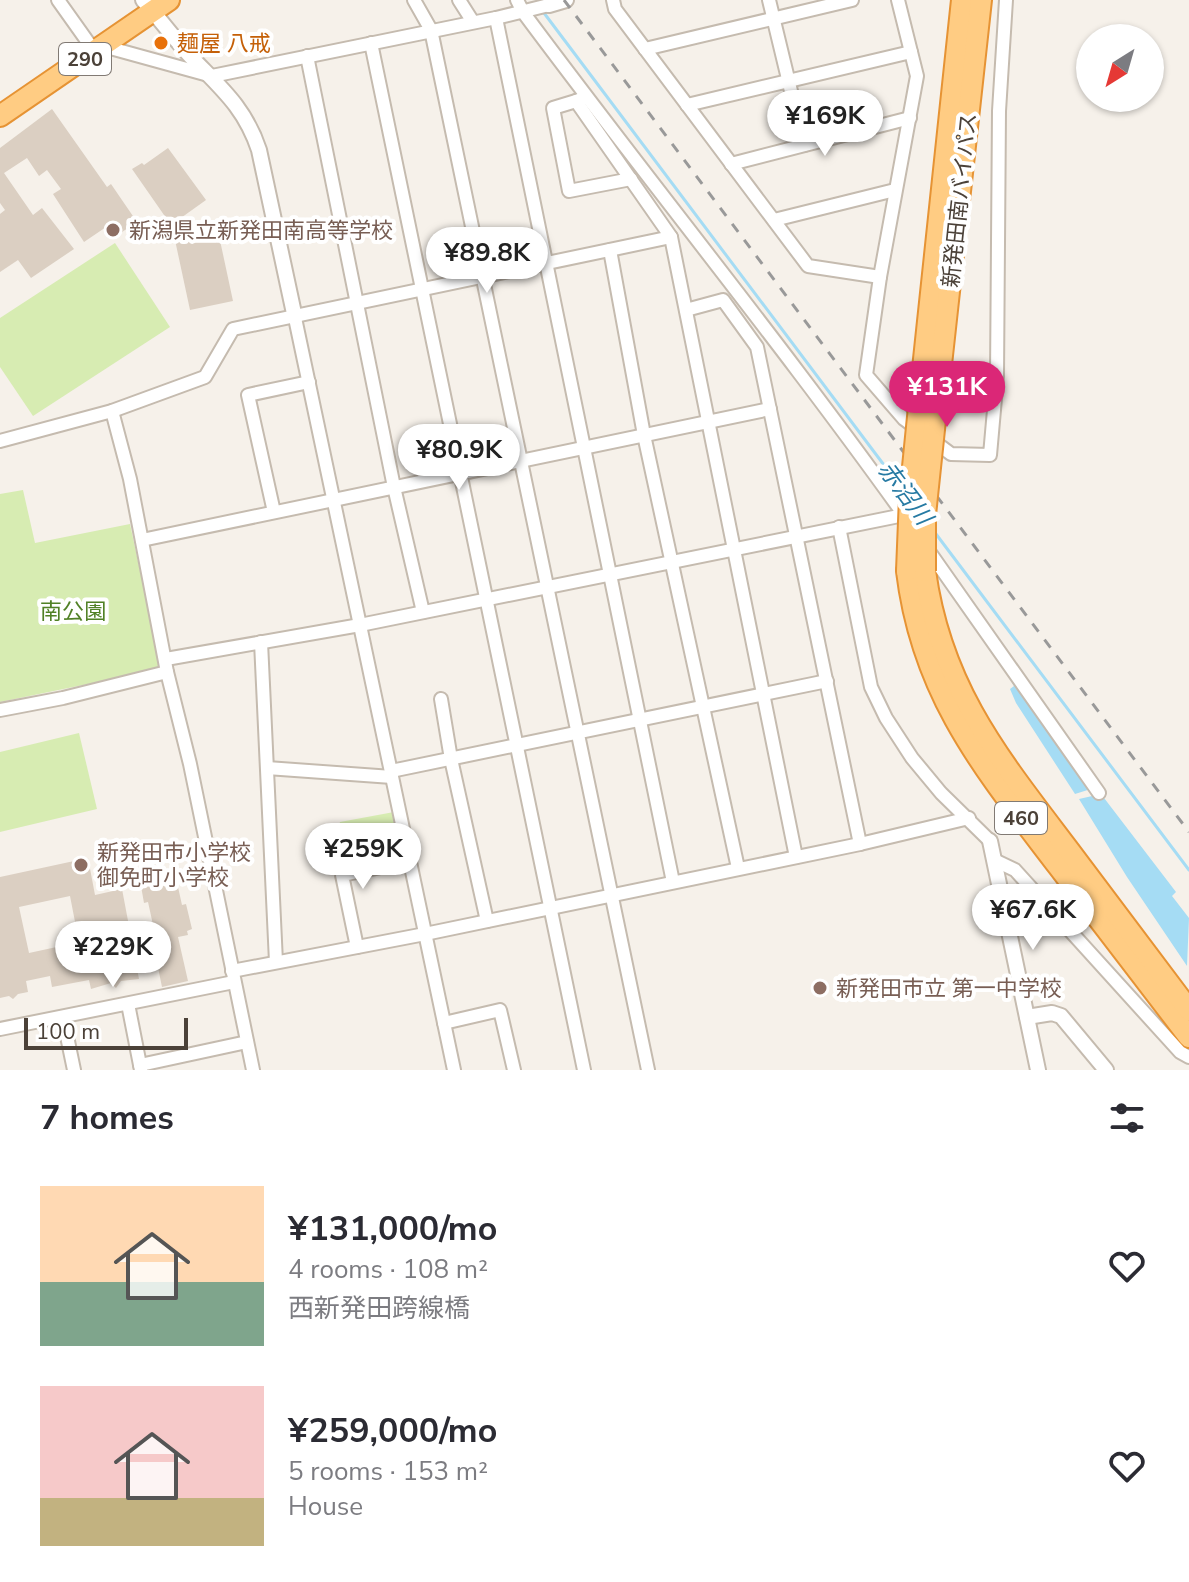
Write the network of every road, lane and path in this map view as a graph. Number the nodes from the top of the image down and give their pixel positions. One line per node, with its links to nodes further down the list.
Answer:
1 (58, 0): 20 (street)
2 (414, 0): 18 (street)
3 (459, 0): 17 (street)
4 (566, 0): 13 (street)
5 (613, 0): 21 (street)
6 (769, 0): 16 (street)
7 (852, 0): 16 (street)
8 (898, 0): 22 (street)
9 (962, 0): 45 (highway, 新発田南バイパス / 460)
10 (981, 0): 45 (highway, 新発田南バイパス / 460)
11 (1006, 0): 39 (street)
12 (155, 3): 20 (highway, 290); 24 (street)
13 (549, 5): 14 (street)
14 (520, 6): 15 (street); 26 (street)
15 (496, 18): 17 (street); 37 (street)
16 (774, 19): 21 (street); 25 (street)
17 (473, 22): 18 (street)
18 (431, 30): 19 (street); 38 (street)
19 (371, 43): 23 (street); 40 (street)
20 (99, 49): 24 (street); 28 (highway, 290)
21 (645, 49): 27 (street)
22 (911, 52): 25 (street); 29 (street)
23 (307, 56): 24 (street); 41 (street)
24 (212, 76): 43 (street)
25 (789, 81): 27 (street); 30 (street)
26 (581, 99): 32 (street); 32 (street); 57 (street)
27 (687, 105): 31 (street)
28 (0, 115)
29 (910, 118): 30 (street); 33 (street)
30 (804, 145): 31 (street)
31 (731, 164): 34 (street)
32 (631, 179): 35 (street)
33 (895, 190): 34 (street); 39 (street)
34 (774, 220): 39 (street)
35 (671, 237): 36 (street); 42 (street)
36 (610, 250): 37 (street); 49 (street)
37 (548, 263): 38 (street); 51 (street)
38 (483, 277): 40 (street); 52 (street)
39 (880, 277)
40 (422, 291): 41 (street); 53 (street)
41 (359, 304): 43 (street); 54 (street)
42 (686, 310): 46 (street); 48 (street)
43 (295, 318): 44 (street); 47 (street)
44 (309, 382): 55 (street); 56 (street)
45 (928, 399): 63 (highway, 460, bridge)
46 (770, 409): 48 (street); 59 (street)
47 (112, 411): 50 (street); 60 (street)
48 (709, 422): 49 (street); 61 (street)
49 (644, 435): 51 (street); 62 (street)
50 (0, 441)
51 (584, 448): 52 (street); 64 (street)
52 (521, 461): 53 (street); 65 (street)
53 (460, 473): 54 (street); 66 (street)
54 (394, 487): 55 (street); 67 (street)
55 (334, 500): 56 (street); 68 (street)
56 (274, 512): 60 (street)
57 (904, 515): 58 (street); 82 (street)
58 (839, 527): 59 (street); 83 (street)
59 (797, 536): 61 (street); 71 (street)
60 (142, 540): 70 (street)
61 (735, 548): 62 (street); 72 (street)
62 (672, 561): 64 (street); 74 (street)
63 (916, 571): 99 (highway, 460); 104 (highway, 460)
64 (608, 574): 65 (street); 76 (street)
65 (548, 586): 66 (street); 77 (street)
66 (486, 599): 67 (street); 78 (street)
67 (423, 612): 68 (street)
68 (360, 625): 69 (street); 81 (street)
69 (261, 642): 70 (street); 80 (street)
70 (166, 666): 75 (street); 97 (street)
71 (827, 681): 72 (street); 85 (street)
72 (764, 696): 74 (street); 86 (street)
73 (441, 699): 79 (street)
74 (703, 708): 76 (street); 89 (street)
75 (0, 710)
76 (640, 721): 77 (street); 90 (street)
77 (579, 733): 78 (street); 91 (street)
78 (517, 745): 79 (street); 92 (street)
79 (451, 759): 81 (street); 93 (street)
80 (267, 768): 81 (street); 96 (street)
81 (392, 774): 88 (street)
82 (1099, 793)
83 (969, 818): 84 (street); 85 (street)
84 (990, 841): 87 (street)
85 (860, 844): 86 (street)
86 (796, 857): 89 (street)
87 (994, 860): 101 (street); 106 (street)
88 (410, 861): 94 (street); 95 (street)
89 (738, 868): 90 (street)
90 (673, 882): 91 (street)
91 (611, 894): 92 (street); 113 (street)
92 (550, 907): 93 (street); 112 (street)
93 (487, 921): 94 (street)
94 (425, 934): 95 (street); 102 (street)
95 (357, 947): 96 (street)
96 (276, 962): 97 (street)
97 (233, 976): 98 (street); 105 (street)
98 (128, 1004): 100 (street); 107 (street)
99 (1189, 1010)
100 (63, 1017): 103 (street); 108 (street)
101 (1027, 1017): 114 (street); 115 (street)
102 (444, 1023): 110 (street); 111 (street)
103 (0, 1029)
104 (1189, 1037)
105 (247, 1042): 107 (street); 109 (street)
106 (1189, 1057)
107 (141, 1068)
108 (74, 1070)
109 (253, 1070)
110 (454, 1070)
111 (514, 1070)
112 (584, 1070)
113 (648, 1070)
114 (1038, 1070)
115 (1106, 1070)

